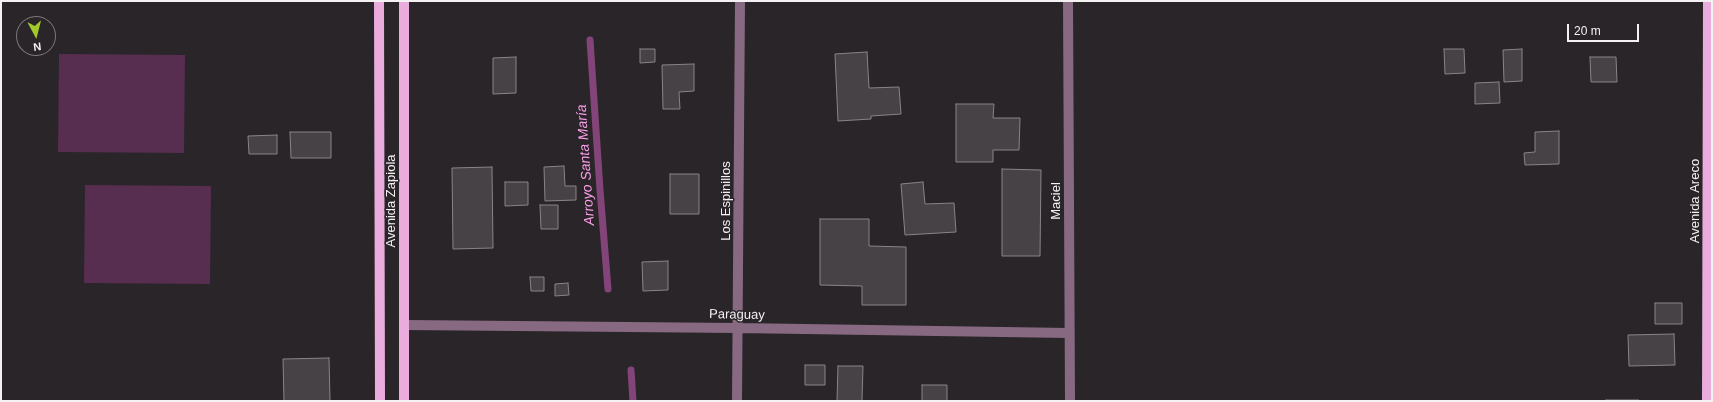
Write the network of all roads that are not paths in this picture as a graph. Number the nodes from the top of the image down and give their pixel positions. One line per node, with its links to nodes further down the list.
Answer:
1 (380, 1): 9 (main road, Avenida Zapiola)
2 (404, 1): 6 (main road, Avenida Zapiola)
3 (740, 1): 7 (street, Los Espinillos)
4 (1068, 1): 8 (street, Maciel)
5 (1708, 1): 13 (main road, Avenida Areco)
6 (404, 325): 7 (street, Paraguay); 10 (main road, Avenida Zapiola)
7 (738, 328): 8 (street, Paraguay); 11 (street, Los Espinillos)
8 (1070, 333): 12 (street, Maciel)
9 (380, 401)
10 (404, 401)
11 (737, 401)
12 (1070, 401)
13 (1707, 401)

